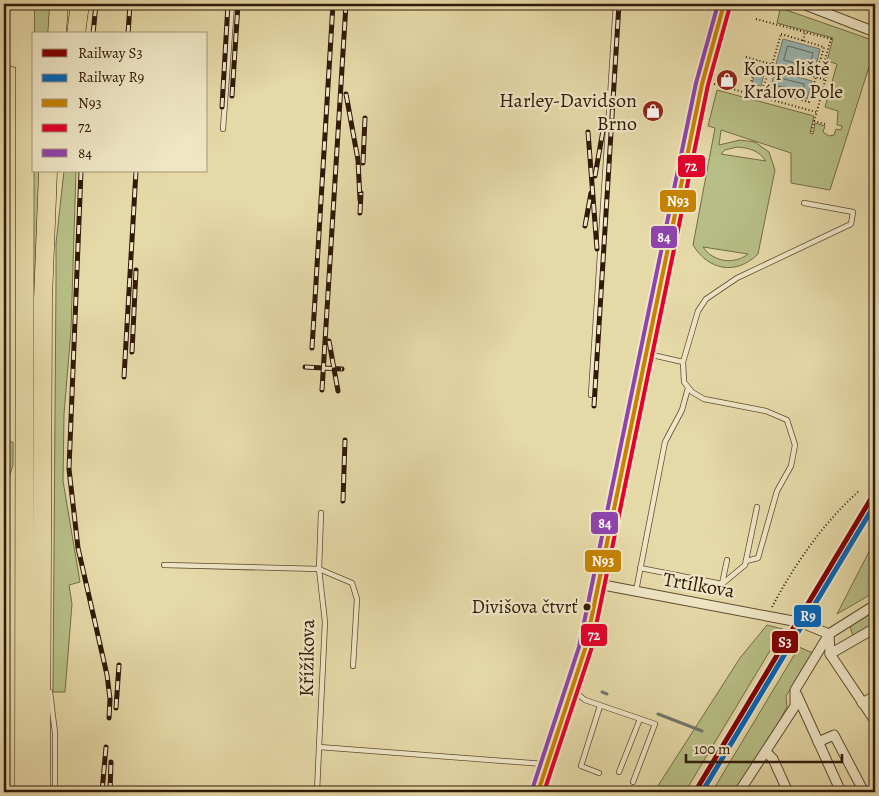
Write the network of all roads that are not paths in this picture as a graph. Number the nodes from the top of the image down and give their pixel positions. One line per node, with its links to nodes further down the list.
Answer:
1 (9, 4): 13 (highway)
2 (25, 4): 13 (highway)
3 (60, 4): 9 (highway)
4 (80, 4): 10 (highway)
5 (232, 4): 12 (lane)
6 (616, 4): 21 (lane)
7 (724, 4): 18 (street)
8 (803, 4): 11 (street)
9 (57, 32)
10 (76, 32)
11 (875, 32)
12 (223, 129)
13 (26, 155): 23 (highway)
14 (48, 172): 17 (highway)
15 (60, 172): 17 (highway)
16 (804, 203): 19 (lane)
17 (43, 299): 23 (highway)
18 (646, 354): 19 (lane); 30 (street)
19 (683, 362): 20 (lane)
20 (688, 388): 26 (lane); 28 (lane)
21 (592, 395)
22 (757, 507): 26 (lane)
23 (33, 510): 34 (highway); 58 (highway)
24 (321, 513): 29 (lane, Křížíkova)
25 (727, 560): 31 (lane)
26 (746, 562): 31 (lane)
27 (164, 565): 29 (lane)
28 (640, 568): 31 (lane); 32 (lane)
29 (319, 569): 41 (lane); 51 (lane, Křížíkova)
30 (598, 584): 32 (street, Trtílkova); 44 (street)
31 (722, 584)
32 (636, 591): 35 (street, Trtílkova)
33 (875, 605): 38 (street)
34 (41, 607): 40 (lane); 59 (highway)
35 (793, 621)
36 (808, 624): 38 (street)
37 (875, 628): 39 (street)
38 (829, 634): 39 (street); 43 (street)
39 (830, 654): 46 (street)
40 (49, 655)
41 (353, 666)
42 (50, 687): 60 (lane)
43 (795, 690): 50 (street); 52 (street)
44 (572, 691): 47 (lane); 53 (street)
45 (875, 696): 46 (street)
46 (862, 704): 49 (street)
47 (600, 706): 48 (lane); 55 (lane)
48 (640, 719): 54 (lane); 56 (lane)
49 (875, 721)
50 (818, 742): 64 (street); 65 (street)
51 (319, 747): 53 (lane); 61 (lane, Křížíkova)
52 (766, 752): 62 (street); 63 (street)
53 (548, 764): 57 (street)
54 (619, 772)
55 (599, 773)
56 (633, 782)
57 (532, 789)
58 (24, 792)
59 (41, 792)
60 (55, 792)
61 (317, 792)
62 (739, 792)
63 (788, 792)
64 (840, 792)
65 (864, 792)

